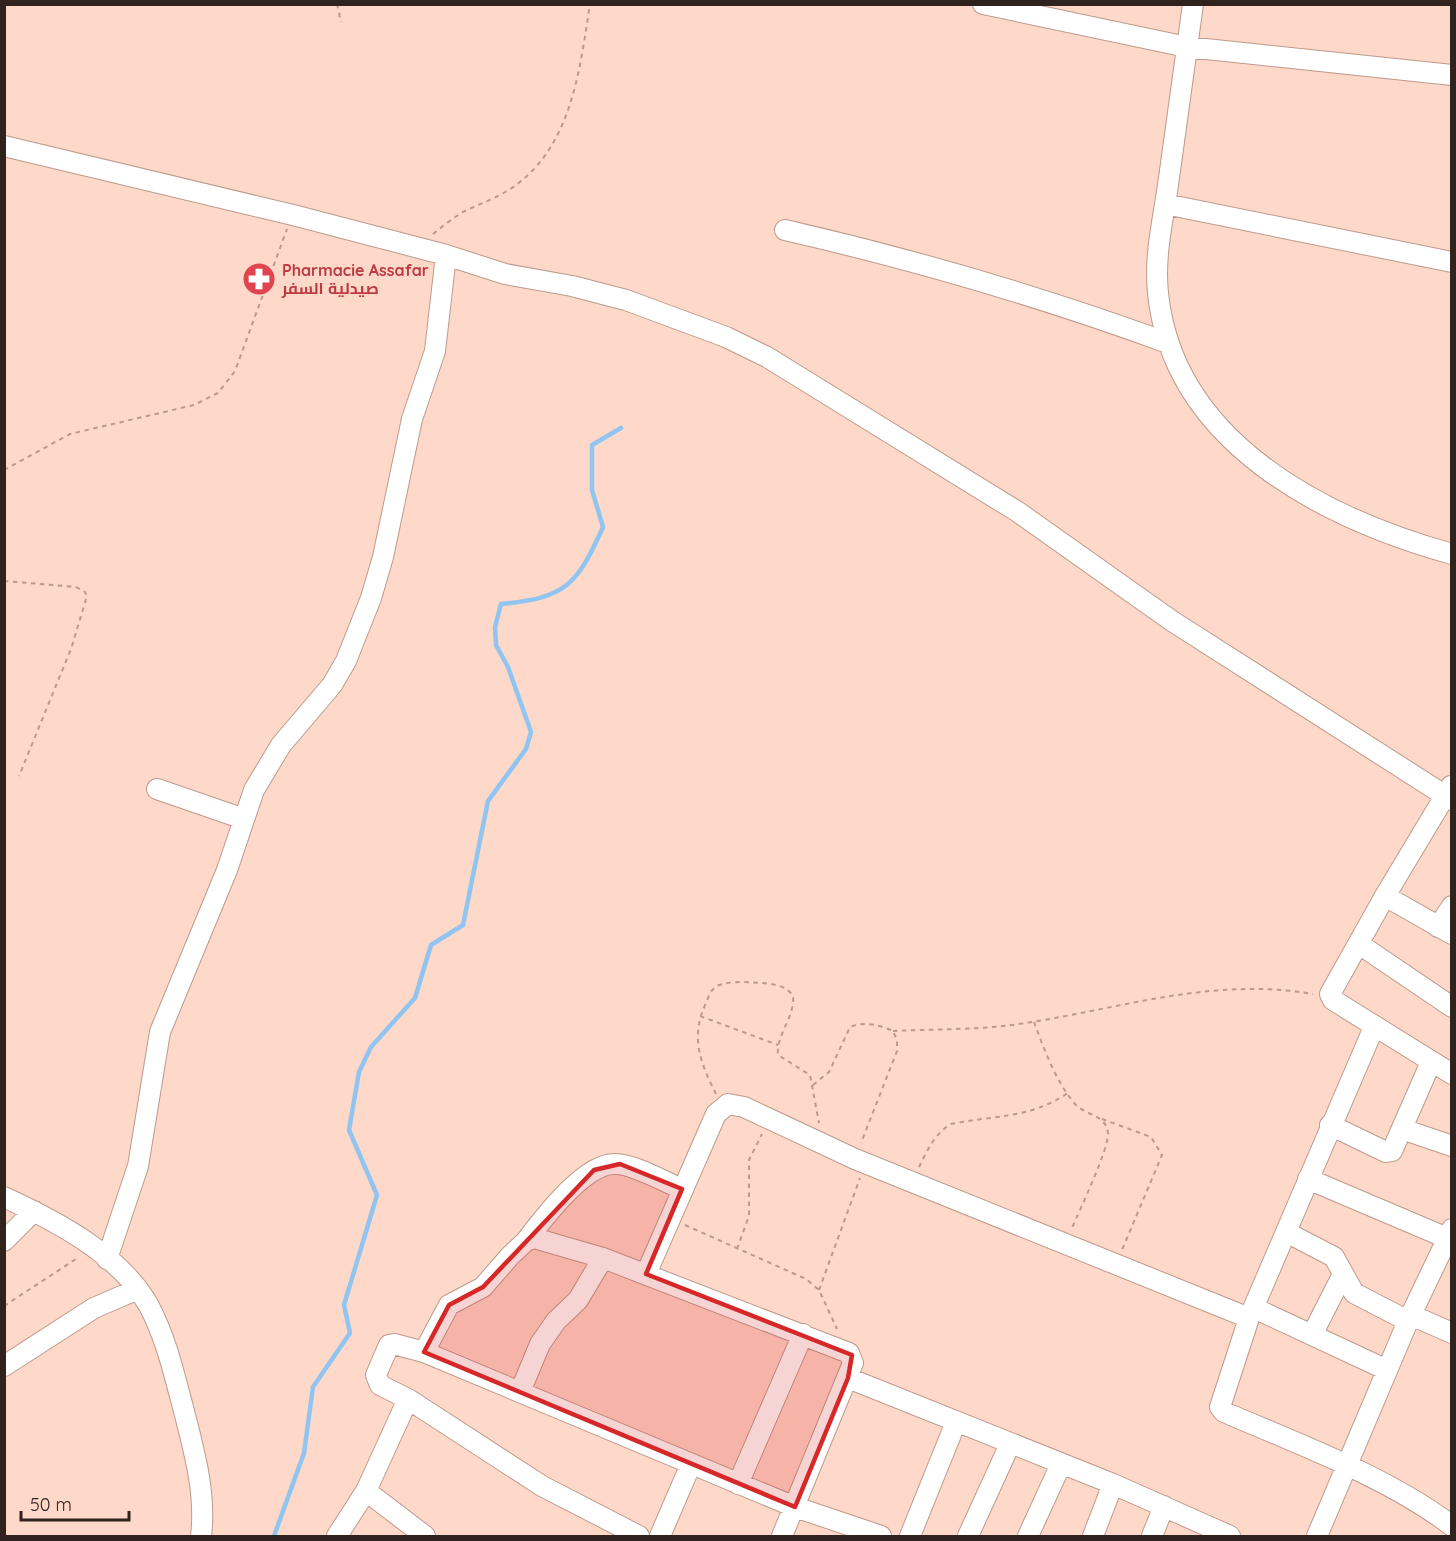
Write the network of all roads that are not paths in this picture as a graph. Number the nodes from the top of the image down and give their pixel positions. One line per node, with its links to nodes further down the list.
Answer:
1 (983, 4): 3 (street)
2 (1192, 4): 3 (street)
3 (1187, 47): 4 (street); 6 (street)
4 (1452, 75)
5 (4, 146): 8 (street)
6 (1165, 204): 9 (street); 10 (street)
7 (785, 230): 10 (street)
8 (446, 255): 13 (street); 14 (street)
9 (1452, 262)
10 (1168, 343): 11 (street)
11 (1452, 554)
12 (157, 789): 14 (street)
13 (1449, 794): 15 (street)
14 (244, 819): 34 (street)
15 (1385, 896): 17 (street); 18 (street)
16 (1452, 906): 17 (street)
17 (1445, 931)
18 (1359, 944): 19 (street); 20 (street)
19 (1452, 1007)
20 (1374, 1027): 21 (street); 23 (street)
21 (1431, 1062): 22 (street); 24 (street)
22 (1452, 1074)
23 (1330, 1125): 24 (street); 26 (street)
24 (1402, 1129): 25 (street)
25 (1452, 1146)
26 (1308, 1179): 30 (street); 31 (street)
27 (682, 1189): 33 (street); 37 (street); 40 (street)
28 (4, 1197): 29 (street)
29 (34, 1211): 32 (street); 34 (street)
30 (1286, 1232): 38 (street); 40 (street)
31 (1449, 1234): 36 (street)
32 (4, 1241)
33 (526, 1241): 35 (street); 45 (street)
34 (100, 1254): 39 (street)
35 (603, 1258): 37 (street); 49 (street)
36 (1445, 1263): 41 (street)
37 (646, 1274): 43 (street)
38 (1343, 1274): 41 (street); 44 (street)
39 (138, 1289): 46 (street); 62 (street)
40 (1252, 1313): 44 (street); 55 (street)
41 (1410, 1318): 42 (street); 47 (street)
42 (1452, 1333)
43 (803, 1334): 48 (street); 56 (street)
44 (1312, 1335): 47 (street)
45 (424, 1352): 49 (street); 50 (street)
46 (4, 1366)
47 (1387, 1370): 55 (street)
48 (848, 1378): 51 (street); 60 (street)
49 (520, 1392): 53 (street)
50 (408, 1399): 58 (street); 65 (street)
51 (956, 1422): 52 (street); 69 (street)
52 (1010, 1444): 54 (street); 70 (street)
53 (691, 1464): 56 (street); 66 (street)
54 (1060, 1464): 57 (street); 71 (street)
55 (1348, 1467): 61 (street); 75 (street)
56 (738, 1484): 60 (street)
57 (1113, 1484): 59 (street); 72 (street)
58 (366, 1491): 63 (street); 64 (street)
59 (1164, 1506): 73 (street); 74 (street)
60 (795, 1507): 67 (street); 68 (street)
61 (1452, 1526)
62 (201, 1536)
63 (337, 1536)
64 (425, 1536)
65 (639, 1536)
66 (660, 1536)
67 (782, 1536)
68 (881, 1536)
69 (910, 1536)
70 (968, 1536)
71 (1028, 1536)
72 (1093, 1536)
73 (1152, 1536)
74 (1230, 1536)
75 (1317, 1536)

